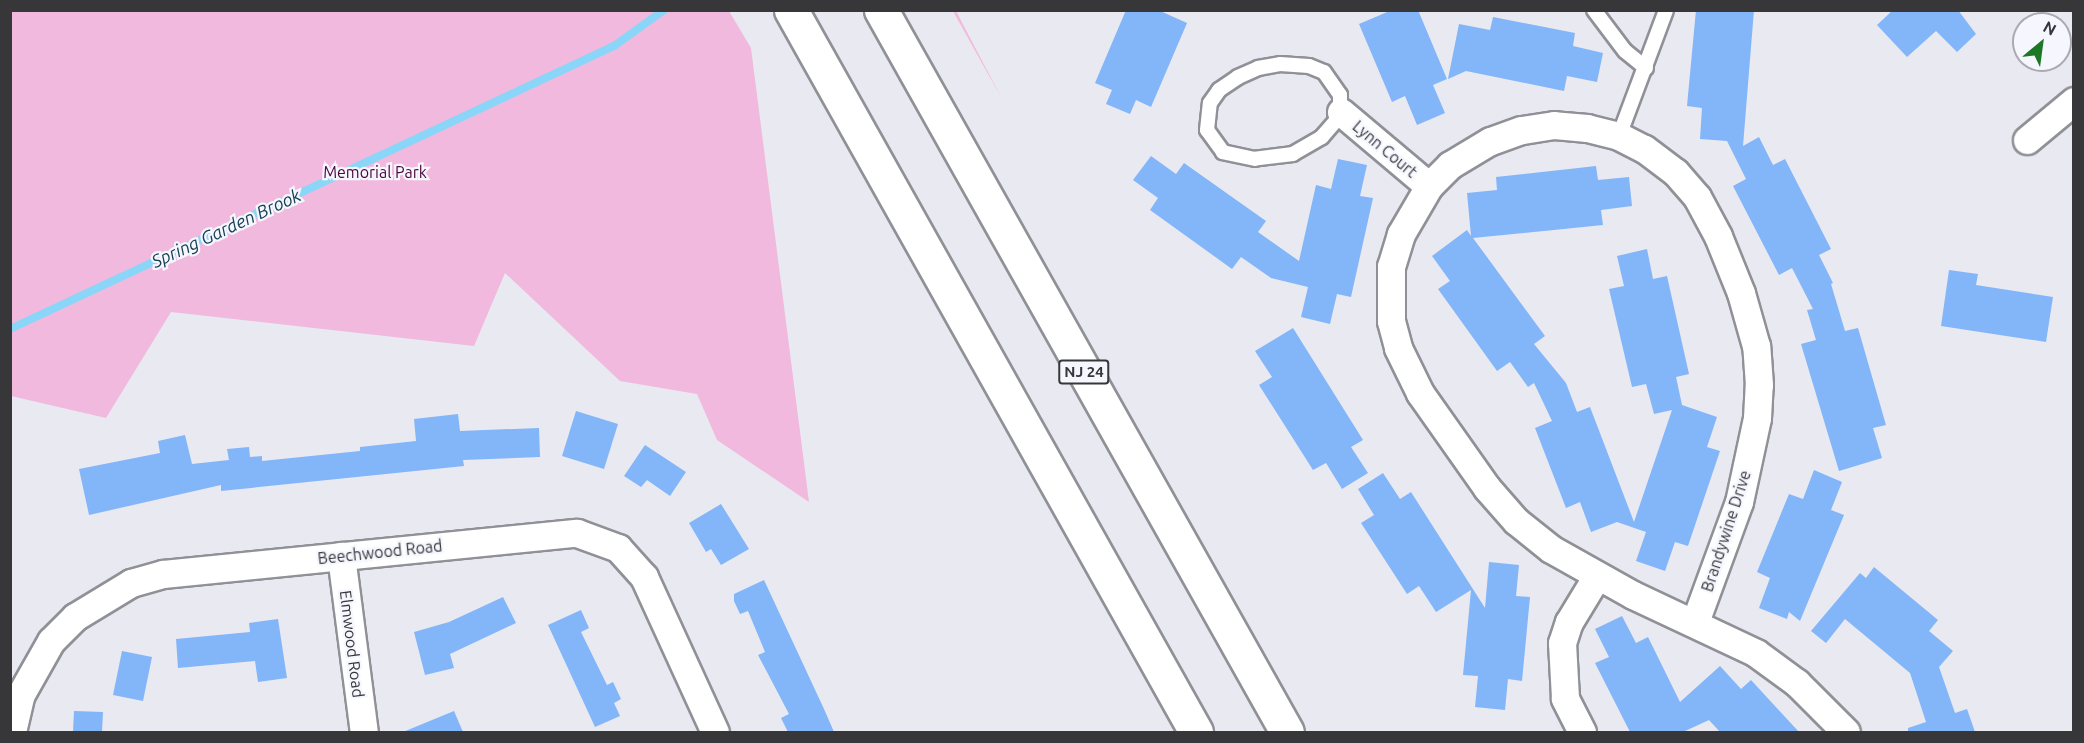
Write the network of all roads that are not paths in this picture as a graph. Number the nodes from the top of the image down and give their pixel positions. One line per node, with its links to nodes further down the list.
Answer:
1 (791, 10): 17 (highway)
2 (881, 10): 18 (highway, NJ 24)
3 (1594, 10): 5 (lane)
4 (1666, 10): 5 (lane)
5 (1646, 68): 8 (lane)
6 (2073, 101): 9 (street)
7 (1341, 112): 7 (lane, Lynn Court); 10 (street, Lynn Court)
8 (1619, 136): 10 (street, Brandywine Drive); 13 (street, Brandywine Drive)
9 (2027, 140)
10 (1429, 186): 12 (street, Brandywine Drive)
11 (341, 556): 14 (street, Beechwood Road); 15 (street, Elmwood Road); 16 (street, Beechwood Road)
12 (1598, 576): 13 (street, Brandywine Drive); 19 (street)
13 (1695, 622): 20 (street, Brandywine Drive)
14 (12, 732)
15 (364, 732)
16 (715, 732)
17 (1196, 732)
18 (1287, 732)
19 (1582, 732)
20 (1846, 732)

